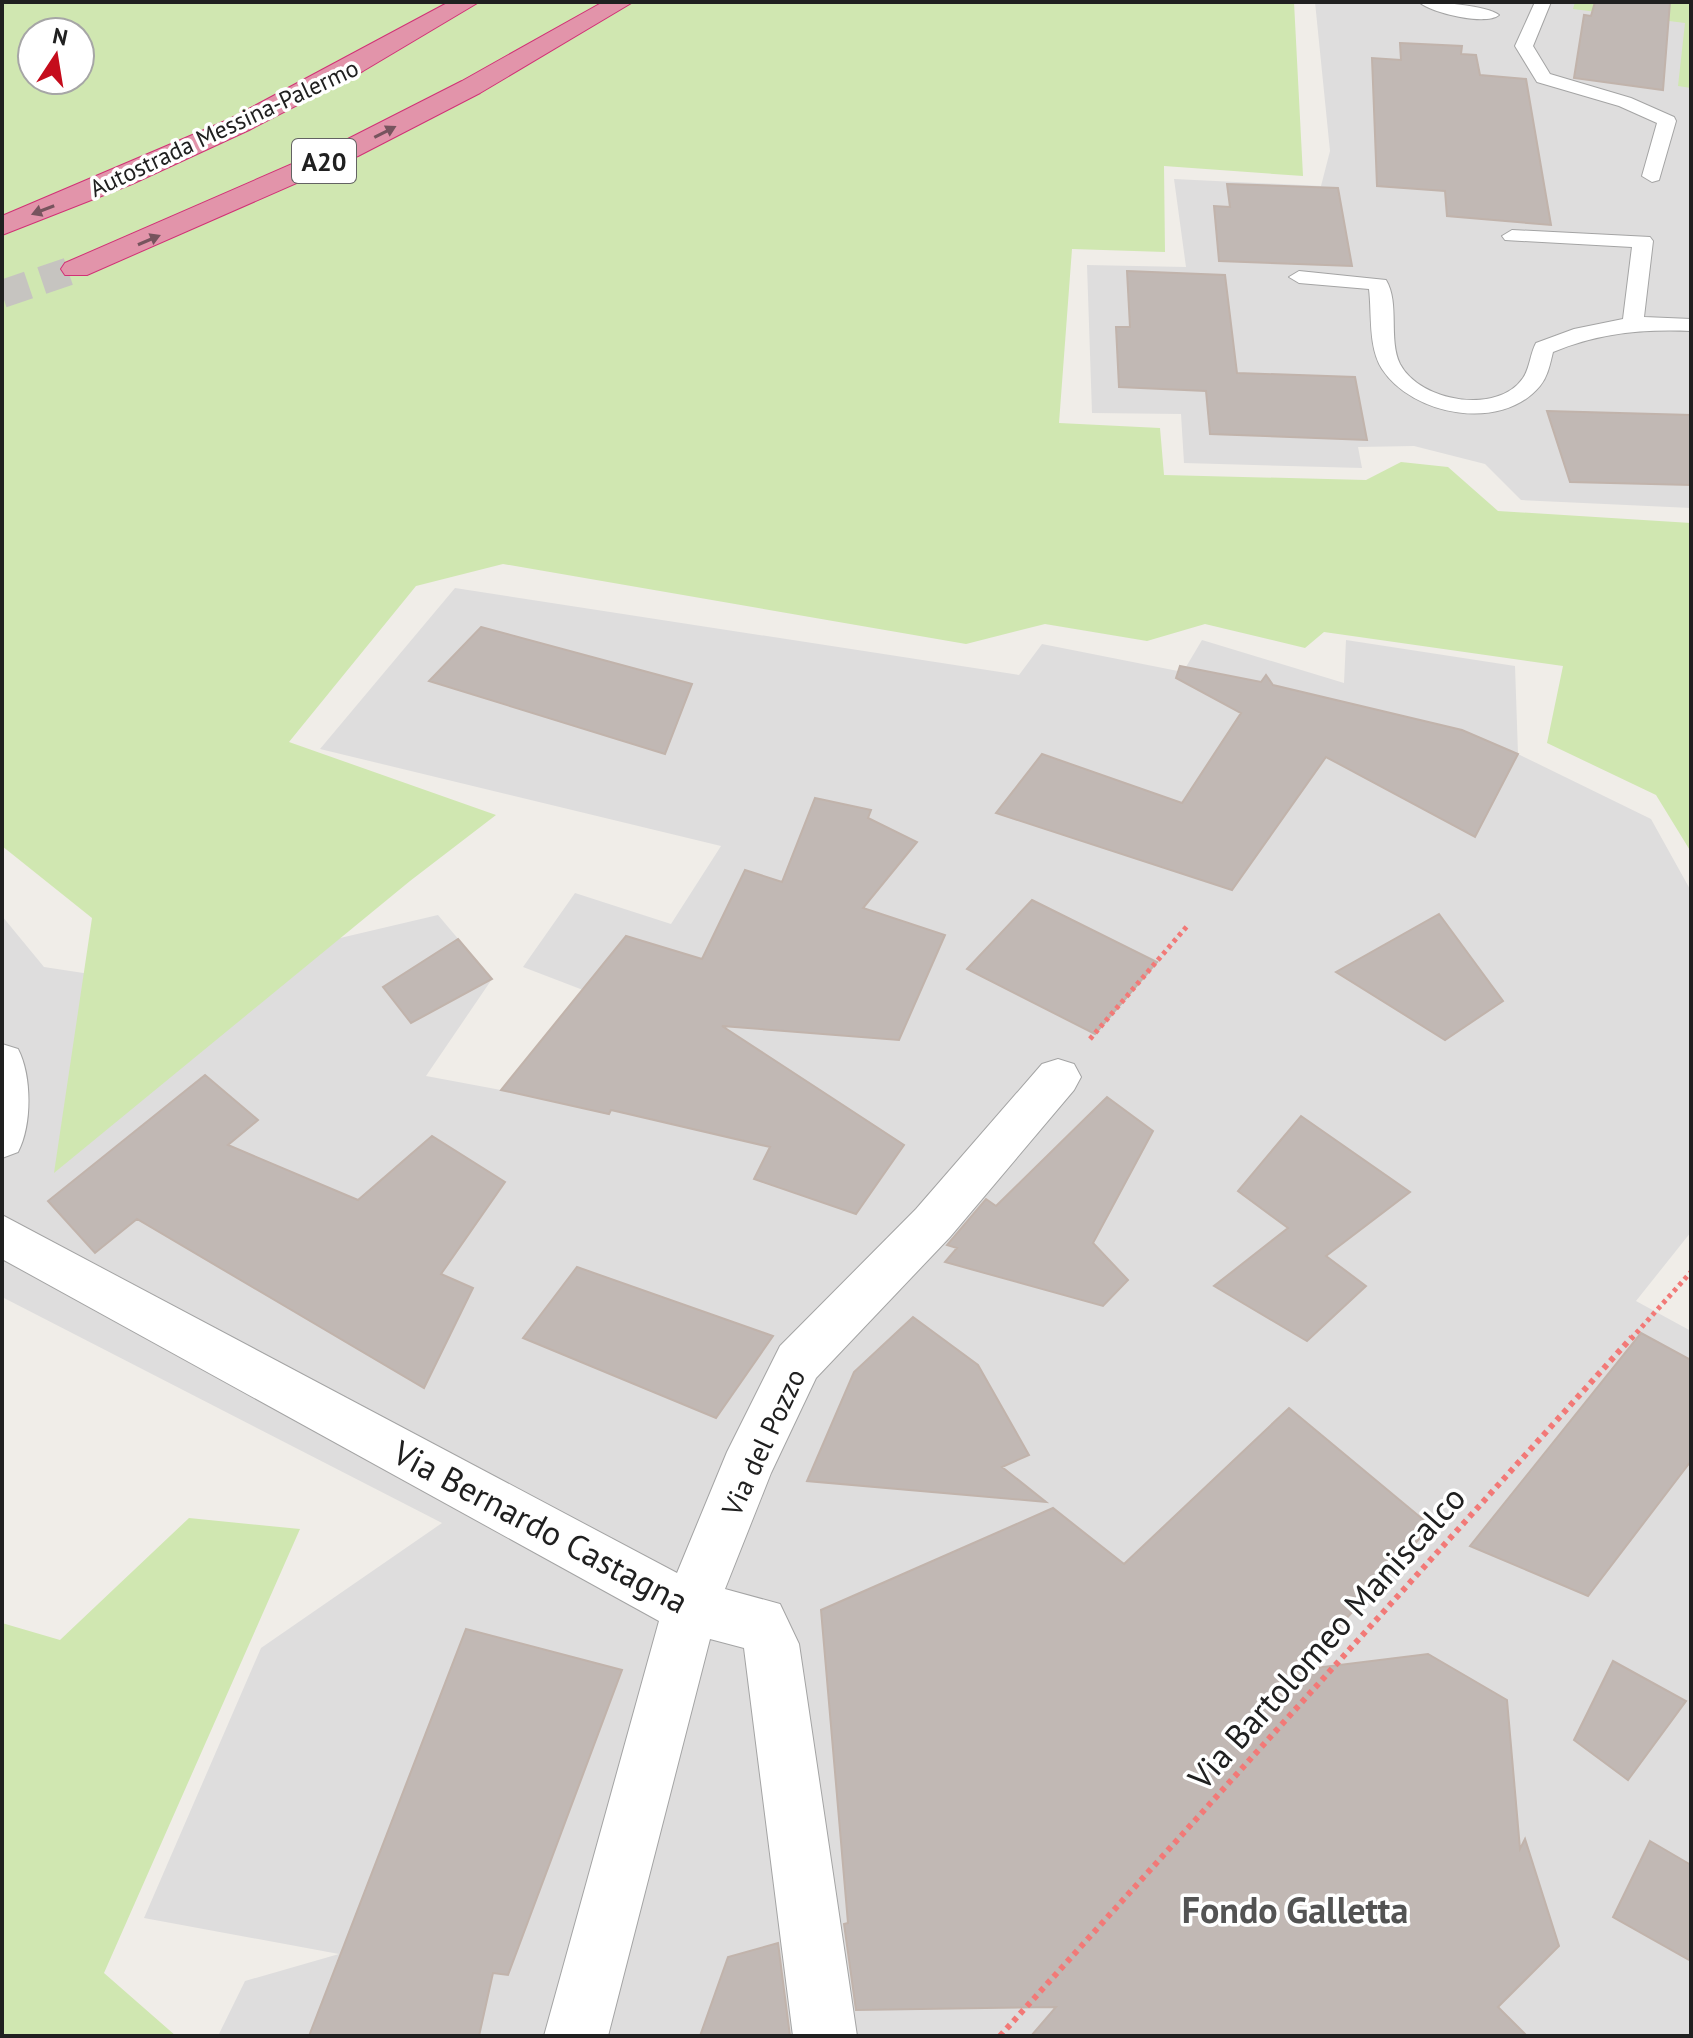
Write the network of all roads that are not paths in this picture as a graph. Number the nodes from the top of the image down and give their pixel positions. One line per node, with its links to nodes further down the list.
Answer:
1 (467, 2): 7 (highway, Autostrada Messina-Palermo / A20, one-way to 7)
2 (621, 2): 9 (highway, A20, one-way to 2)
3 (1427, 2): 5 (lane)
4 (1543, 2): 6 (lane)
5 (1490, 15)
6 (1652, 176)
7 (2, 226)
8 (1512, 236): 11 (lane)
9 (76, 269)
10 (1299, 277): 11 (lane)
11 (1633, 321): 12 (lane)
12 (1691, 325)
13 (2, 1061): 15 (street)
14 (1058, 1077): 17 (street, Via del Pozzo)
15 (2, 1139)
16 (2, 1235): 17 (street, Via Bernardo Castagna)
17 (690, 1609): 18 (street, Via del Pozzo); 19 (street, Via Bernardo Castagna)
18 (576, 2036)
19 (825, 2036)

